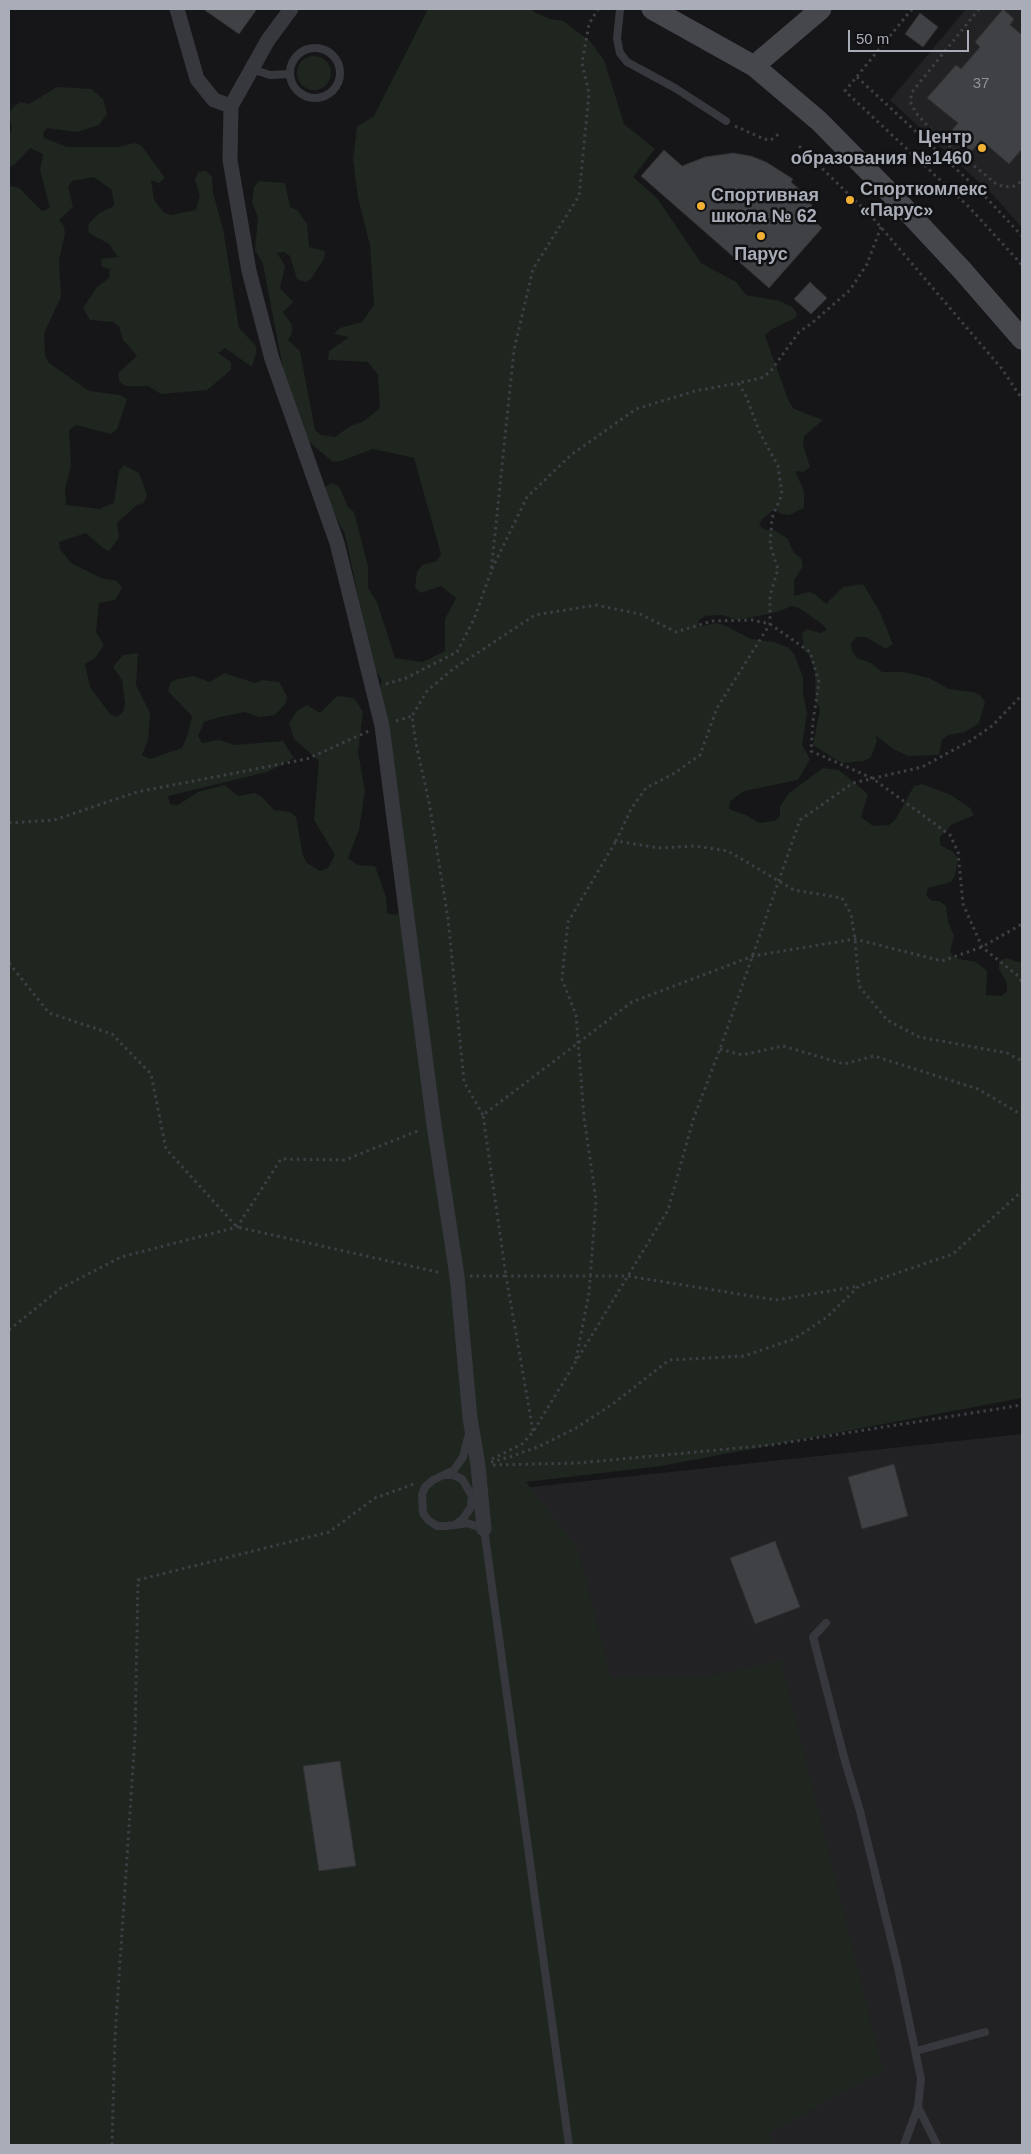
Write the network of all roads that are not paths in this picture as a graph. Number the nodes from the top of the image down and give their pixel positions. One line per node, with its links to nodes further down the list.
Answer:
1 (177, 9): 9 (street)
2 (291, 9): 7 (street)
3 (620, 9): 10 (lane)
4 (652, 9): 6 (main road)
5 (821, 9): 6 (main road)
6 (754, 66): 11 (main road)
7 (251, 69): 8 (lane); 9 (street)
8 (290, 74): 8 (lane)
9 (232, 106): 12 (street)
10 (726, 121)
11 (1022, 339)
12 (470, 1418): 13 (lane); 15 (street)
13 (444, 1475): 14 (lane); 14 (lane)
14 (454, 1524): 15 (lane)
15 (484, 1529): 20 (lane)
16 (826, 1623): 18 (lane)
17 (984, 2032): 18 (lane)
18 (916, 2051): 19 (lane)
19 (918, 2107): 21 (lane); 22 (lane)
20 (569, 2145)
21 (904, 2145)
22 (937, 2145)

